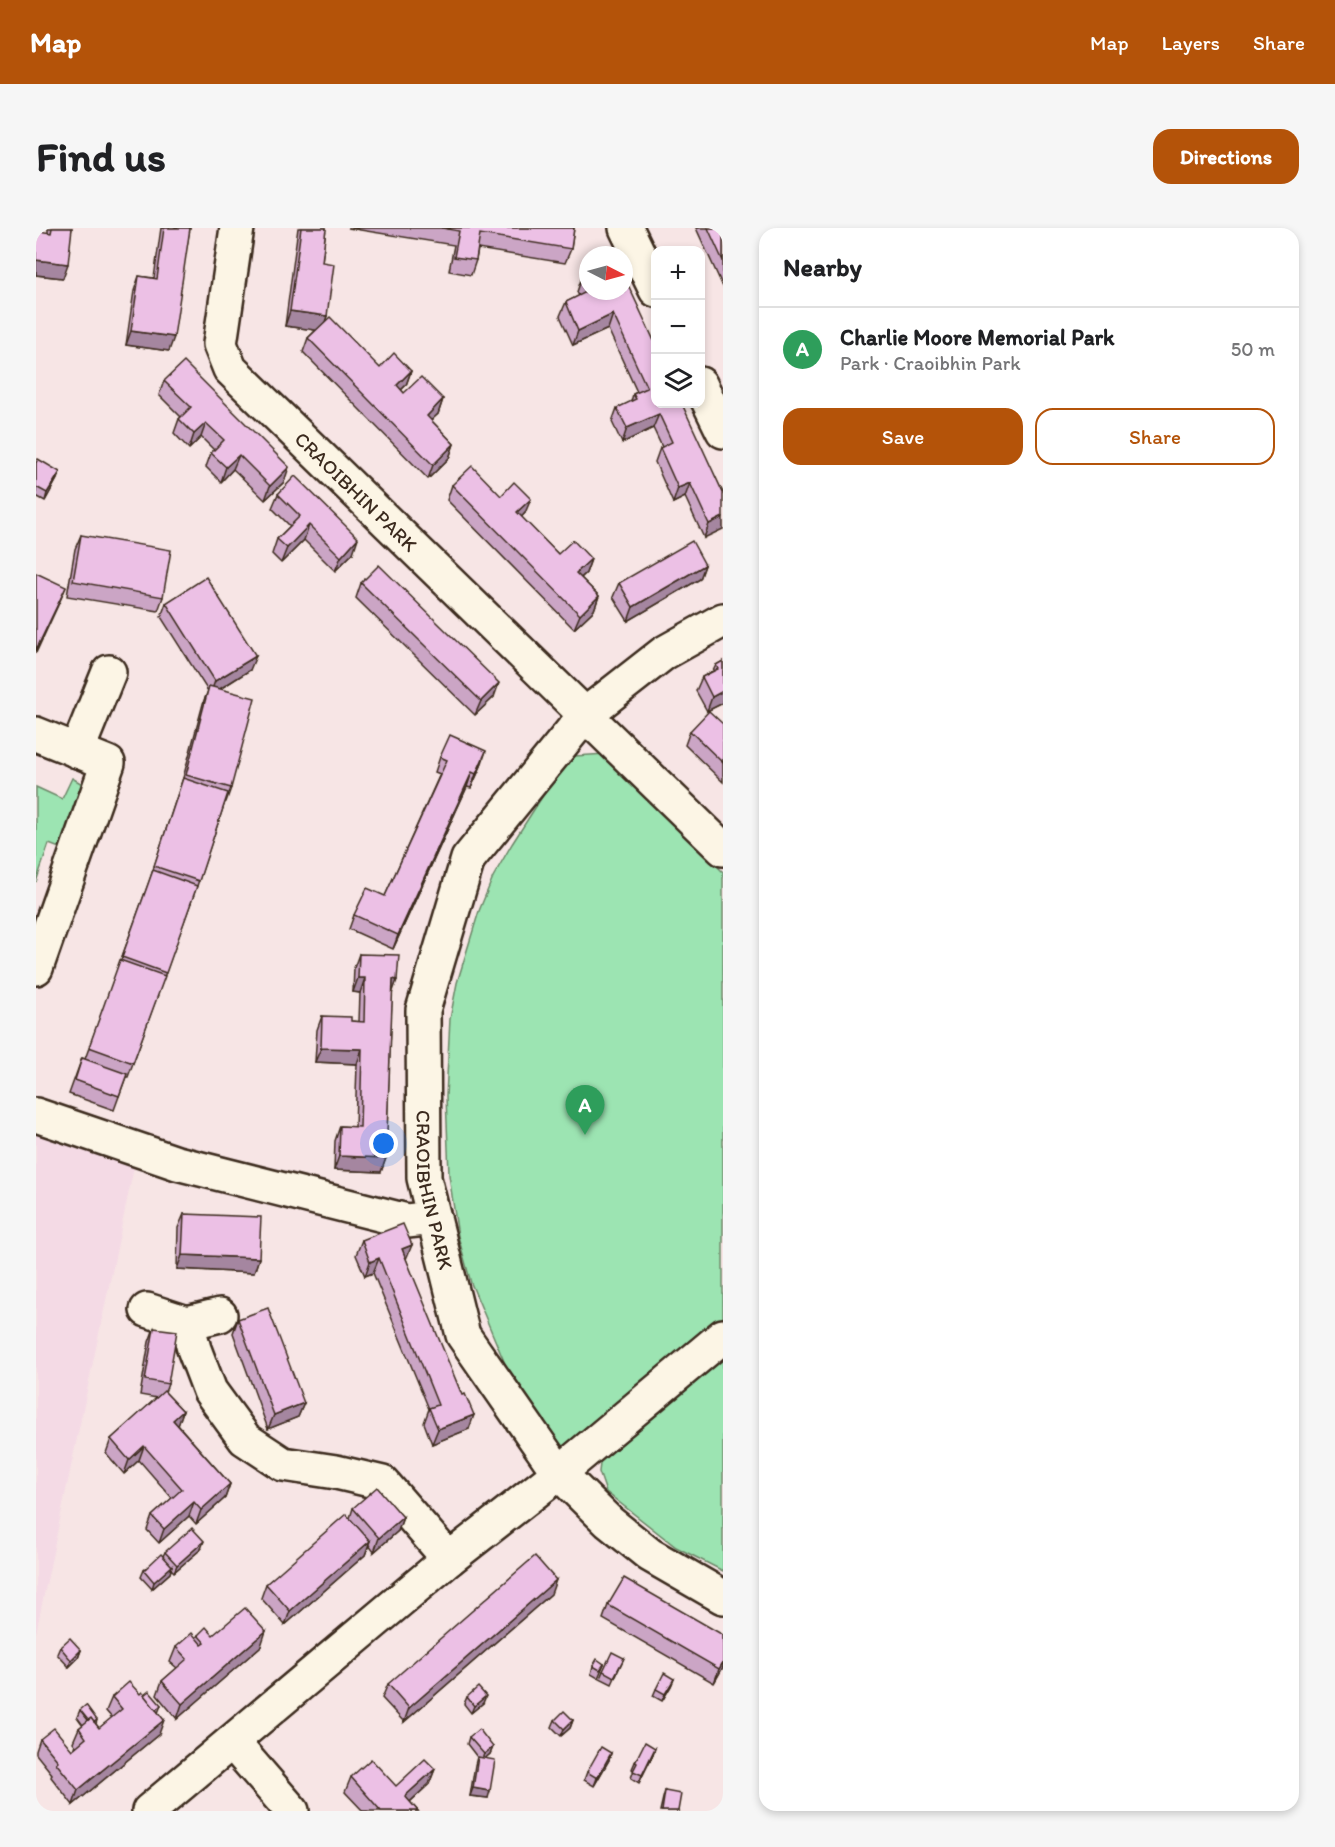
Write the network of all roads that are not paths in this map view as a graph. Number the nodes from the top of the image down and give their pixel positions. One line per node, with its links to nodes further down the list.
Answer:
1 (237, 228): 8 (street, CRAOIBHIN PARK)
2 (626, 228): 3 (street)
3 (651, 280)
4 (705, 394): 5 (street)
5 (723, 431)
6 (723, 620): 8 (street, CRAOIBHIN PARK)
7 (109, 672): 10 (street)
8 (586, 714): 11 (street, CRAOIBHIN PARK); 14 (street, CRAOIBHIN PARK)
9 (36, 734): 10 (street)
10 (77, 751): 12 (street)
11 (723, 849)
12 (36, 968)
13 (36, 1115): 14 (street)
14 (434, 1218): 19 (street, CRAOIBHIN PARK)
15 (147, 1310): 17 (street)
16 (220, 1315): 17 (street)
17 (187, 1323): 20 (street)
18 (723, 1336): 19 (street)
19 (559, 1473): 20 (street); 21 (street, CRAOIBHIN PARK)
20 (448, 1559): 22 (street)
21 (723, 1597)
22 (232, 1742): 23 (street); 24 (street)
23 (149, 1811)
24 (292, 1811)

